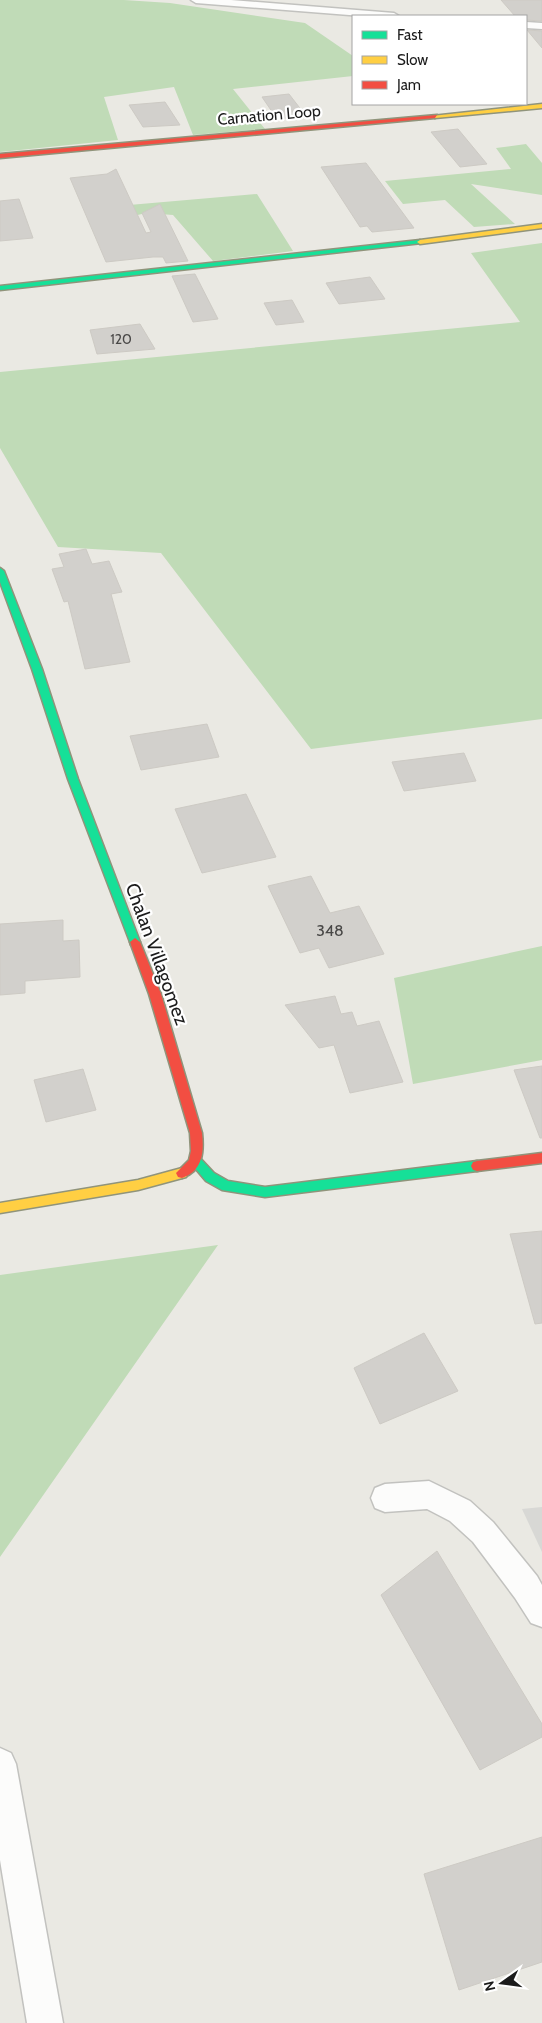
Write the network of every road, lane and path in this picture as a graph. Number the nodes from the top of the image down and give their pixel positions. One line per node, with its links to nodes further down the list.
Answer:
1 (196, 0): 3 (street)
2 (342, 0): 3 (street)
3 (326, 12): 4 (street)
4 (377, 15)
5 (527, 25): 6 (street)
6 (542, 26)
7 (542, 106): 8 (street, Carnation Loop)
8 (0, 156)
9 (542, 226): 10 (street)
10 (0, 288)
11 (0, 571): 13 (street, Chalan Villagomez)
12 (542, 1158): 13 (street)
13 (195, 1160): 14 (street)
14 (0, 1208)
15 (385, 1498): 16 (street)
16 (542, 1612)
17 (0, 1764): 18 (street)
18 (45, 2023)

